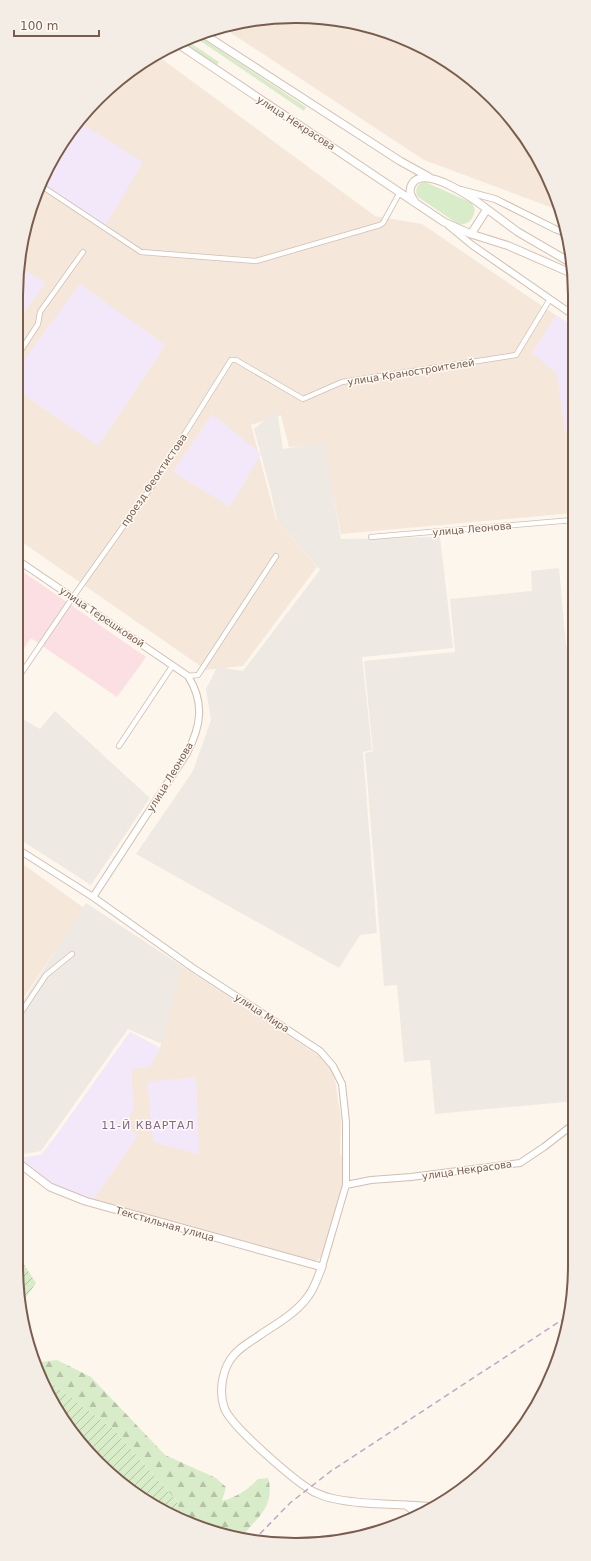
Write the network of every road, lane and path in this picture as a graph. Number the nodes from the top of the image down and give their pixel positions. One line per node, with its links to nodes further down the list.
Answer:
1 (208, 37): 3 (main road)
2 (183, 47): 6 (main road, улица Некрасова)
3 (431, 178): 5 (main road); 8 (main road)
4 (45, 188): 6 (street)
5 (456, 188): 7 (street); 9 (main road)
6 (400, 192): 8 (main road, улица Некрасова)
7 (495, 199): 9 (street); 11 (street)
8 (414, 202): 10 (main road, улица Некрасова)
9 (486, 209): 12 (main road); 15 (main road)
10 (444, 222): 12 (main road, улица Некрасова); 13 (street)
11 (560, 231)
12 (471, 234): 13 (street); 16 (main road, улица Некрасова)
13 (472, 245): 17 (street)
14 (83, 252): 19 (street)
15 (566, 261)
16 (567, 271)
17 (550, 299): 18 (street); 20 (street, улица Краностроителей)
18 (568, 312)
19 (23, 347)
20 (231, 360): 25 (street, проезд Феоктистова)
21 (568, 520): 22 (street, улица Леонова)
22 (371, 537)
23 (276, 556): 28 (street)
24 (23, 564): 25 (street, улица Терешковой)
25 (73, 597): 26 (street, улица Терешковой); 27 (street, проезд Феоктистова)
26 (173, 665): 28 (street, улица Терешковой); 29 (street)
27 (23, 671)
28 (188, 676): 31 (street, улица Леонова)
29 (119, 746)
30 (23, 852): 31 (street, улица Мира)
31 (93, 897): 36 (street, улица Мира)
32 (72, 954): 33 (street)
33 (23, 1010)
34 (568, 1128): 36 (street, улица Некрасова)
35 (23, 1166): 37 (main road, Текстильная улица)
36 (346, 1185): 37 (street, улица Мира)
37 (322, 1267): 38 (main road)
38 (406, 1504): 39 (main road); 40 (main road)
39 (423, 1506)
40 (414, 1511)

